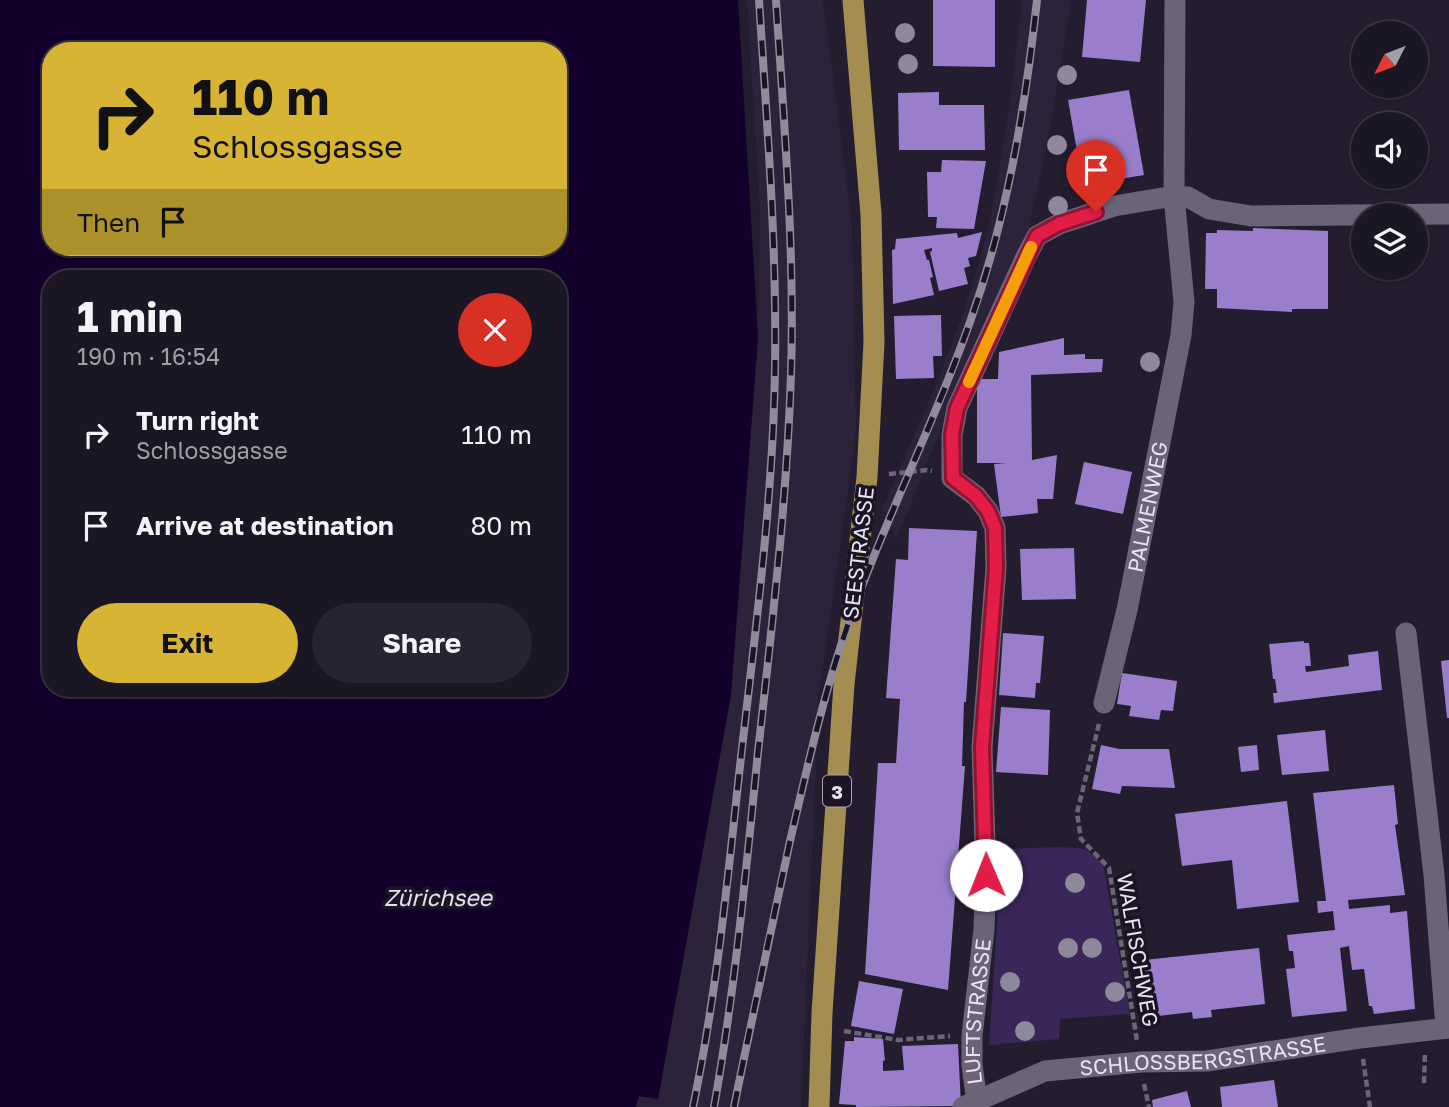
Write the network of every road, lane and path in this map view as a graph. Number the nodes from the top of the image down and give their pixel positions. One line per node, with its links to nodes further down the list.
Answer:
1 (853, 0): 5 (main road, SEESTRASSE / 3)
2 (1175, 0): 3 (street, PALMENWEG)
3 (1174, 196): 4 (street); 6 (street); 8 (street, PALMENWEG)
4 (1449, 214)
5 (867, 477): 6 (path); 9 (main road, SEESTRASSE / 3)
6 (953, 478): 15 (street, LUFTSTRASSE)
7 (1406, 633): 10 (street)
8 (1104, 703): 13 (path, WALFISCHWEG)
9 (822, 1028): 11 (path); 16 (main road, SEESTRASSE / 3)
10 (1448, 1028): 12 (street, SCHLOSSBERGSTRASSE)
11 (953, 1036)
12 (1360, 1038): 13 (street, SCHLOSSBERGSTRASSE); 18 (path)
13 (1141, 1062): 15 (street, SCHLOSSBERGSTRASSE)
14 (1144, 1086): 17 (path)
15 (970, 1104)
16 (819, 1107)
17 (1149, 1107)
18 (1370, 1107)

